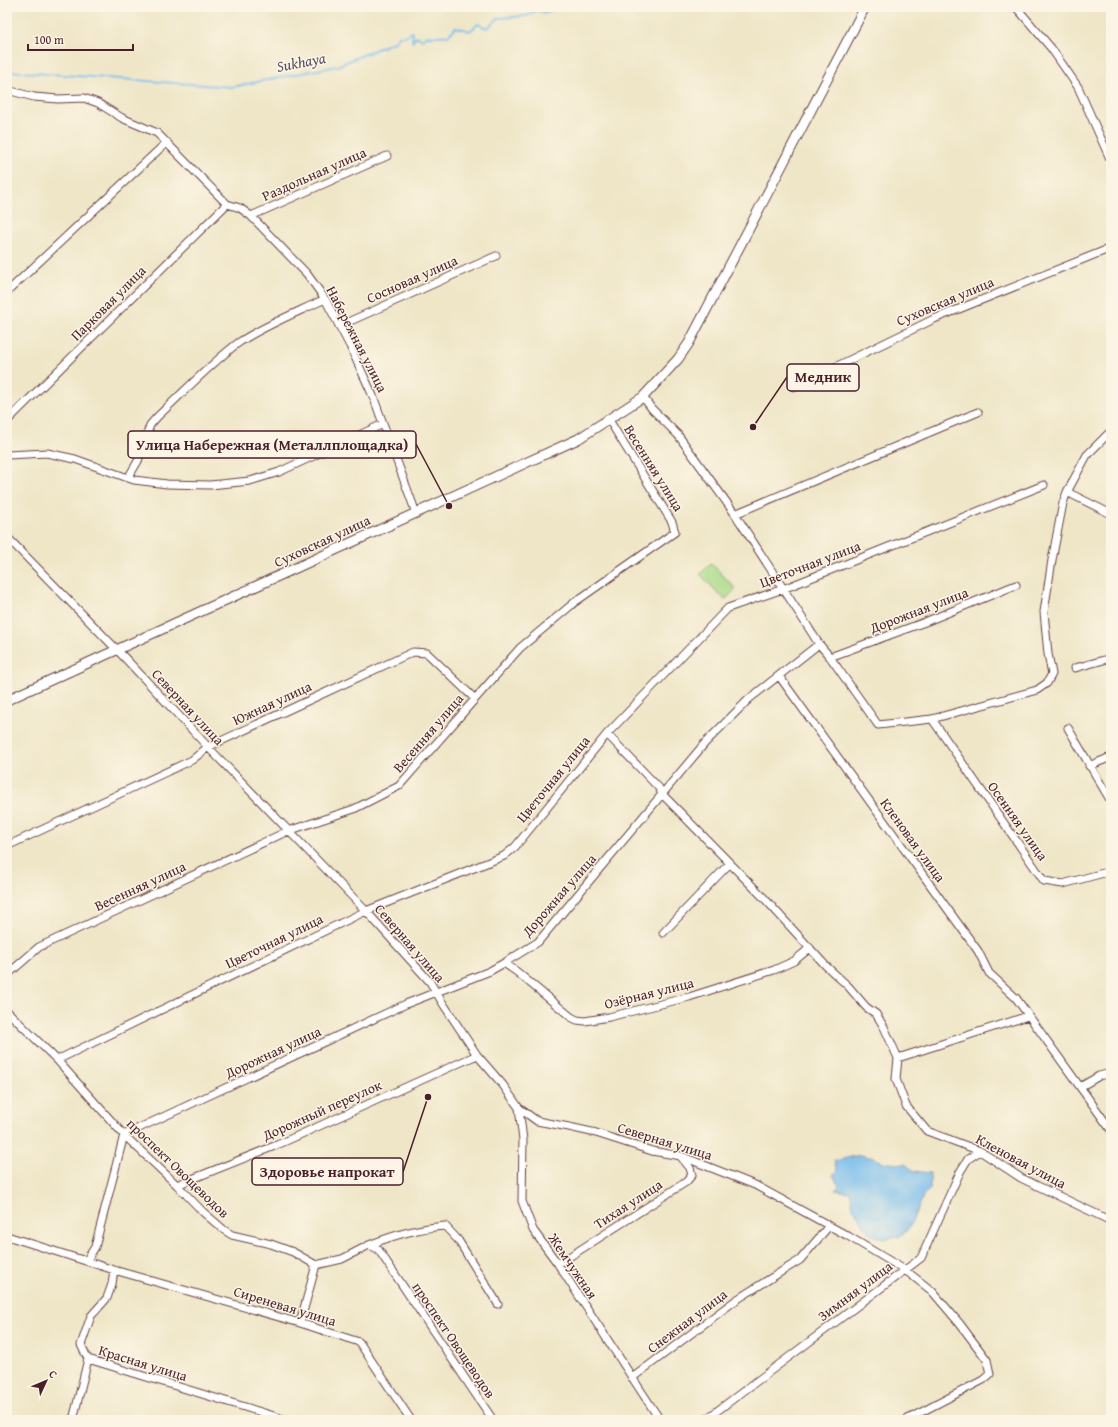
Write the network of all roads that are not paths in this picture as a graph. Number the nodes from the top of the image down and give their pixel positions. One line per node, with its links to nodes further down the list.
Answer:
1 (865, 7): 15 (street, Суховская улица)
2 (1016, 7): 6 (street)
3 (7, 90): 4 (street, Набережная улица)
4 (166, 142): 7 (street, Набережная улица); 11 (street)
5 (387, 156): 8 (street, Раздольная улица)
6 (1111, 161)
7 (227, 204): 8 (street, Набережная улица); 18 (street, Парковая улица)
8 (251, 216): 12 (street, Набережная улица)
9 (1111, 248): 14 (street, Суховская улица)
10 (496, 256): 13 (street, Сосновая улица)
11 (7, 292)
12 (326, 299): 13 (street, Набережная улица); 22 (street)
13 (339, 326): 19 (street, Набережная улица)
14 (794, 387)
15 (642, 397): 17 (street, Суховская улица); 26 (street)
16 (978, 412): 26 (street)
17 (609, 420): 25 (street, Суховская улица); 37 (street, Весенняя улица)
18 (7, 421)
19 (384, 424): 22 (street); 25 (street, Набережная улица)
20 (1111, 431): 24 (street)
21 (7, 455): 22 (street)
22 (128, 478)
23 (1044, 485): 30 (street, Цветочная улица)
24 (1067, 492): 27 (street); 39 (street)
25 (416, 513): 32 (street, Суховская улица)
26 (735, 514): 30 (street)
27 (1111, 514)
28 (7, 537): 32 (street, Северная улица)
29 (1016, 585): 33 (street, Дорожная улица)
30 (783, 589): 31 (street); 41 (street, Цветочная улица)
31 (819, 644): 33 (street); 36 (street, Дорожная улица)
32 (117, 650): 38 (street, Суховская улица); 42 (street, Северная улица)
33 (830, 657): 39 (street)
34 (1111, 658): 35 (street)
35 (1075, 668)
36 (779, 676): 45 (street, Дорожная улица); 58 (street, Кленовая улица)
37 (474, 699): 42 (street, Южная улица); 47 (street, Весенняя улица)
38 (7, 700)
39 (932, 719): 50 (street, Осенняя улица)
40 (1068, 728): 44 (street)
41 (607, 734): 45 (street, Кленовая улица); 51 (street, Цветочная улица)
42 (208, 747): 47 (street, Северная улица); 48 (street, Южная улица)
43 (1111, 757): 44 (street)
44 (1089, 766): 46 (street)
45 (662, 794): 49 (street, Кленовая улица); 54 (street, Дорожная улица)
46 (1109, 798)
47 (288, 831): 51 (street, Северная улица); 55 (street, Весенняя улица)
48 (7, 846)
49 (730, 863): 52 (street); 53 (street, Кленовая улица)
50 (1111, 871)
51 (366, 911): 56 (street, Северная улица); 61 (street, Цветочная улица)
52 (663, 933)
53 (810, 948): 54 (street, Озёрная улица); 60 (street, Кленовая улица)
54 (504, 964): 56 (street, Дорожная улица)
55 (7, 975)
56 (436, 992): 59 (street, Северная улица); 66 (street, Дорожная улица)
57 (7, 1011): 61 (street, проспект Овощеводов)
58 (1028, 1016): 60 (street); 63 (street, Кленовая улица)
59 (477, 1055): 64 (street, Северная улица); 69 (street, Дорожный переулок)
60 (898, 1058): 67 (street, Кленовая улица)
61 (57, 1060): 66 (street, проспект Овощеводов)
62 (1111, 1073): 63 (street)
63 (1080, 1087): 65 (street, Кленовая улица)
64 (519, 1108): 68 (street, Северная улица); 76 (street, Жемчужная)
65 (1111, 1130)
66 (124, 1135): 69 (street, проспект Овощеводов); 74 (street)
67 (980, 1151): 70 (street, Кленовая улица); 78 (street, Зимняя улица)
68 (681, 1156): 71 (street, Северная улица); 76 (street, Тихая улица)
69 (177, 1185): 75 (street, проспект Овощеводов)
70 (1111, 1221)
71 (829, 1226): 78 (street, Северная улица); 82 (street, Снежная улица)
72 (7, 1236): 74 (street, Сиреневая улица)
73 (369, 1245): 75 (street); 79 (street); 86 (street, проспект Овощеводов)
74 (83, 1260): 77 (street, Сиреневая улица)
75 (316, 1264): 80 (street)
76 (558, 1264): 82 (street, Жемчужная)
77 (114, 1270): 80 (street, Сиреневая улица); 81 (street, Красная улица)
78 (905, 1270): 88 (street, Зимняя улица); 89 (street, Северная улица)
79 (498, 1304)
80 (300, 1323): 85 (street, Сиреневая улица)
81 (88, 1359): 83 (street); 84 (street, Красная улица)
82 (632, 1378): 87 (street, Жемчужная)
83 (72, 1420)
84 (287, 1420)
85 (411, 1420)
86 (493, 1420)
87 (660, 1420)
88 (705, 1420)
89 (906, 1420)

